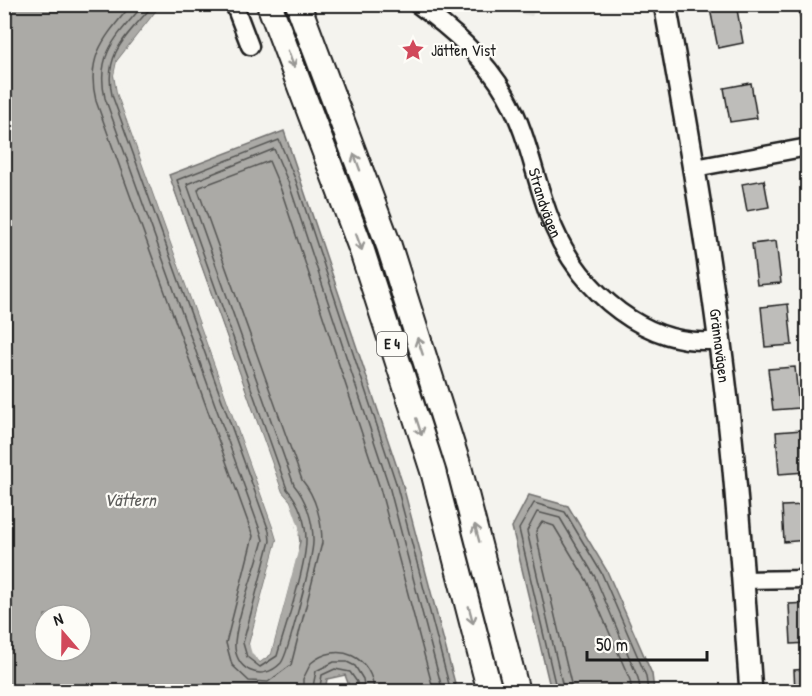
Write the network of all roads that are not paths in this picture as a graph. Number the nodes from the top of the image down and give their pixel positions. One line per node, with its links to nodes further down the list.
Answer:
1 (234, 4): 6 (street)
2 (269, 4): 12 (highway, E 4, one-way to 12)
3 (297, 4): 13 (highway, E 4, one-way to 3)
4 (417, 4): 9 (street, Strandvägen)
5 (665, 4): 8 (main road, Grännavägen)
6 (250, 46)
7 (807, 147): 8 (street)
8 (695, 168): 9 (main road, Grännavägen)
9 (720, 340): 11 (main road, Grännavägen)
10 (807, 579): 11 (street)
11 (743, 580): 14 (main road, Grännavägen)
12 (490, 692)
13 (517, 692)
14 (751, 692)

